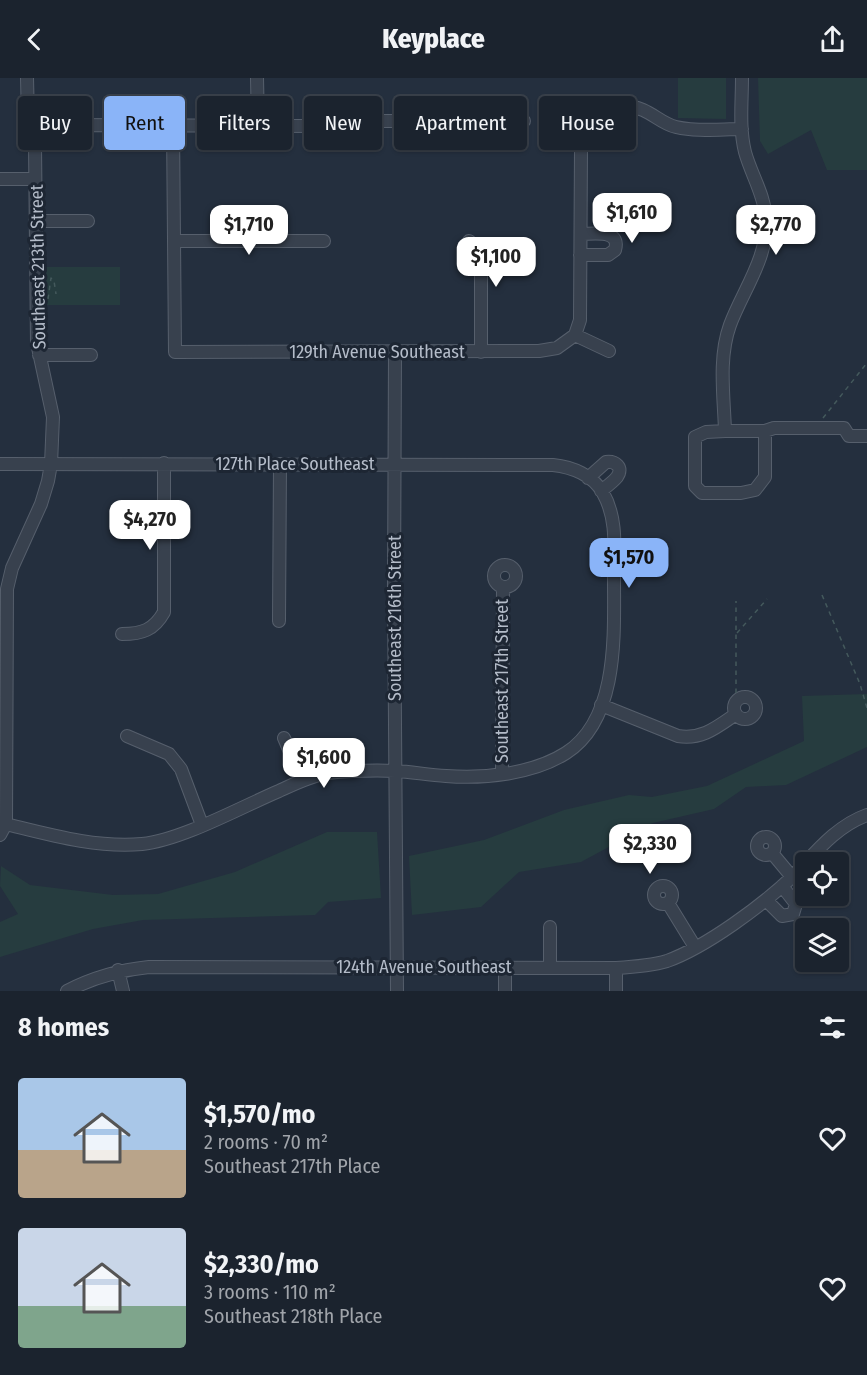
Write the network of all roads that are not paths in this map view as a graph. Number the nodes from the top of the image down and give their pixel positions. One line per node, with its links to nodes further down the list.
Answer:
1 (27, 78): 4 (street)
2 (257, 78): 5 (street)
3 (742, 78): 8 (street)
4 (27, 96)
5 (257, 96)
6 (394, 121): 7 (street)
7 (292, 126)
8 (742, 129): 15 (street); 26 (street)
9 (35, 150): 12 (street, Southeast 213th Street)
10 (172, 150): 16 (street)
11 (0, 178): 12 (street)
12 (36, 179): 13 (street, Southeast 213th Street)
13 (36, 220): 14 (street); 24 (street, Southeast 213th Street)
14 (88, 220)
15 (581, 234): 19 (street); 19 (street)
16 (174, 241): 17 (street); 23 (street, 129th Avenue Southeast)
17 (324, 241)
18 (469, 241): 22 (street)
19 (580, 255): 20 (street)
20 (575, 335): 21 (street); 22 (street, 129th Avenue Southeast)
21 (609, 351)
22 (481, 352): 23 (street, 129th Avenue Southeast)
23 (395, 353): 33 (street, Southeast 216th Street)
24 (39, 355): 25 (street); 31 (street, Southeast 213th Street)
25 (91, 355)
26 (725, 431): 27 (street); 27 (street)
27 (765, 431): 28 (street)
28 (867, 436)
29 (164, 463): 31 (street, 127th Place Southeast); 32 (street, 127th Place Southeast); 36 (street)
30 (0, 464): 31 (street, 127th Place Southeast)
31 (51, 464): 46 (street, Southeast 213th Street)
32 (280, 464): 33 (street, 127th Place Southeast); 35 (street)
33 (395, 464): 37 (street, 127th Place Southeast); 41 (street, Southeast 216th Street)
34 (503, 587): 42 (street, Southeast 217th Street)
35 (279, 621)
36 (122, 634)
37 (601, 705): 38 (street); 42 (street)
38 (736, 708)
39 (127, 736): 45 (street)
40 (284, 738): 43 (street)
41 (395, 771): 42 (street); 43 (street); 56 (street, Southeast 216th Street)
42 (502, 774)
43 (303, 780): 45 (street)
44 (867, 815): 48 (street, 124th Avenue Southeast)
45 (202, 825): 46 (street)
46 (3, 830)
47 (772, 853): 48 (street)
48 (792, 877): 49 (street, 124th Avenue Southeast)
49 (782, 886): 50 (street, 124th Avenue Southeast); 50 (street)
50 (766, 900): 53 (street, 124th Avenue Southeast)
51 (668, 903): 53 (street)
52 (550, 927): 55 (street)
53 (695, 947): 57 (street, 124th Avenue Southeast)
54 (505, 967): 55 (street, 124th Avenue Southeast); 56 (street, 124th Avenue Southeast); 62 (street)
55 (550, 967): 57 (street, 124th Avenue Southeast)
56 (397, 968): 58 (street, 124th Avenue Southeast); 61 (street, Southeast 216th Street)
57 (616, 968): 63 (street)
58 (118, 970): 59 (street, 124th Avenue Southeast); 60 (street)
59 (67, 991)
60 (123, 991)
61 (397, 991)
62 (505, 991)
63 (616, 991)

